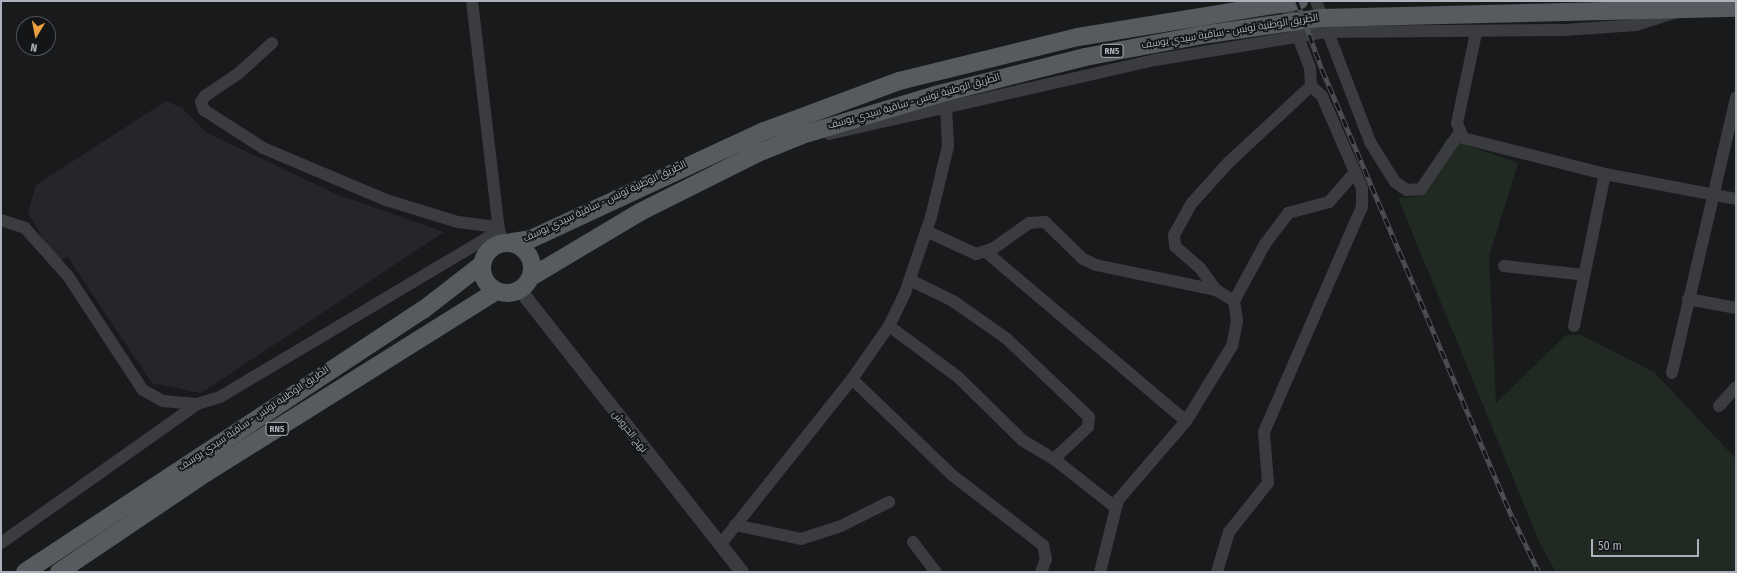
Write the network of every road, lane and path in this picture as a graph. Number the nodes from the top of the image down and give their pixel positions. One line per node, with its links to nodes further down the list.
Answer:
1 (472, 1): 21 (street)
2 (1316, 1): 6 (street)
3 (1292, 2): 7 (street); 21 (main road, الطريق الوطنية تونس - ساقية سيدي يوسف / RN5)
4 (1736, 8): 5 (main road, الطريق الوطنية تونس - ساقية سيدي يوسف / RN5)
5 (1681, 9): 6 (main road, الطريق الوطنية تونس - ساقية سيدي يوسف / RN5); 8 (street)
6 (1323, 25): 7 (main road, الطريق الوطنية تونس - ساقية سيدي يوسف / RN5); 8 (street); 13 (street)
7 (1294, 30): 10 (street); 12 (street); 14 (main road, الطريق الوطنية تونس - ساقية سيدي يوسف / RN5)
8 (1476, 33): 13 (street)
9 (272, 43): 21 (street)
10 (1311, 86): 15 (street); 28 (street)
11 (1736, 97): 17 (street)
12 (946, 108): 14 (street); 20 (street)
13 (1459, 133): 16 (street)
14 (802, 135): 27 (main road, الطريق الوطنية تونس - ساقية سيدي يوسف / RN5)
15 (1355, 172): 31 (street); 54 (street)
16 (1605, 174): 17 (street); 25 (street)
17 (1712, 195): 18 (street); 30 (street)
18 (1736, 199)
19 (1, 220): 38 (street)
20 (926, 231): 22 (street); 26 (street)
21 (503, 236): 23 (main road, RN5); 27 (main road); 38 (street)
22 (986, 252): 28 (street); 40 (street)
23 (481, 265): 29 (main road); 48 (main road, الطريق الوطنية تونس - ساقية سيدي يوسف / RN5)
24 (1504, 266): 25 (street)
25 (1585, 275): 34 (street)
26 (910, 280): 33 (street); 41 (street)
27 (525, 283): 29 (main road, RN5); 47 (street, نهج الحروش)
28 (1216, 290): 31 (street)
29 (496, 291): 49 (main road, الطريق الوطنية تونس - ساقية سيدي يوسف / RN5)
30 (1688, 299): 32 (street); 35 (street)
31 (1234, 301): 40 (street)
32 (1736, 308)
33 (889, 326): 36 (street); 41 (street)
34 (1574, 326)
35 (1672, 373)
36 (852, 379): 44 (street); 52 (street)
37 (1736, 387): 39 (street)
38 (197, 404): 46 (street)
39 (1719, 406)
40 (1186, 421): 43 (street)
41 (1054, 459): 43 (street)
42 (889, 502): 44 (street)
43 (1115, 507): 53 (street)
44 (735, 524): 47 (street)
45 (913, 542): 51 (street)
46 (1, 543)
47 (720, 545): 50 (street, نهج الحروش)
48 (25, 572)
49 (59, 572)
50 (742, 572)
51 (936, 572)
52 (1041, 572)
53 (1100, 572)
54 (1217, 572)

